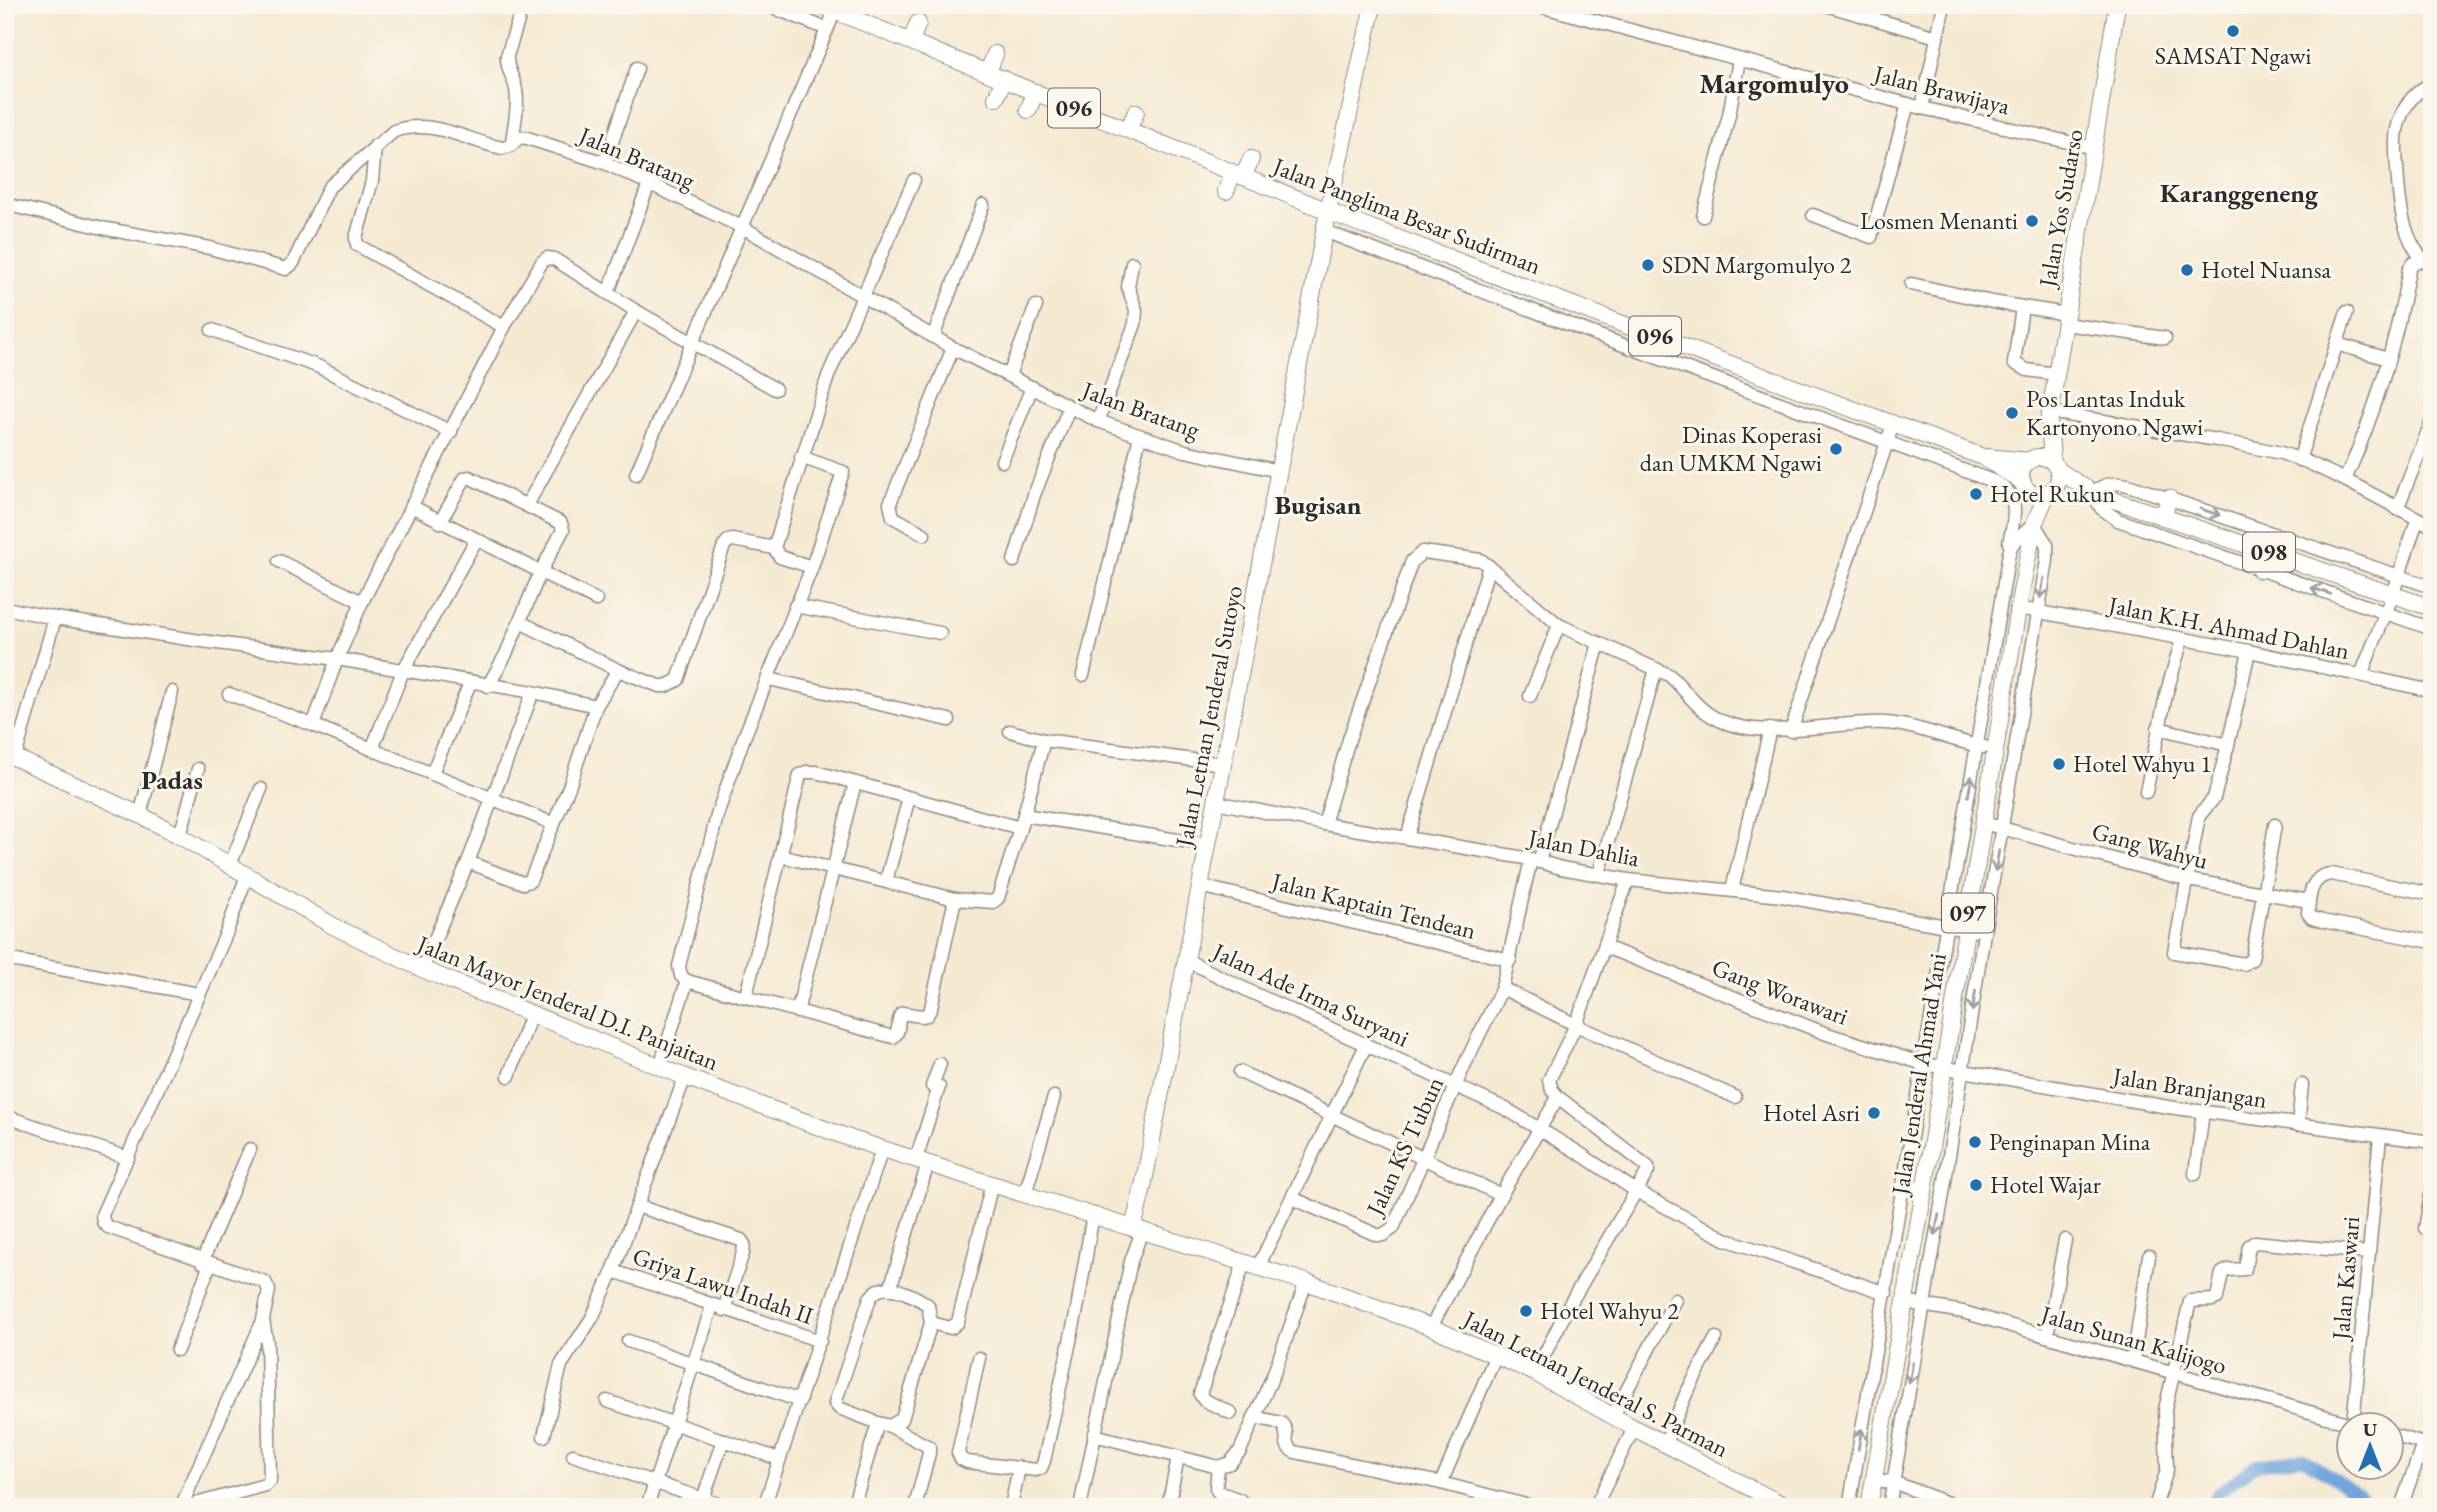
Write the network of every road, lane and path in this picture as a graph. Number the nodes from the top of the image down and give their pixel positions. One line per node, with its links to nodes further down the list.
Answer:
1 (523, 5): 26 (street)
2 (767, 5): 10 (street)
3 (1373, 5): 37 (main road, Jalan Letnan Jenderal Sutoyo)
4 (1536, 5): 14 (street, Jalan Brawijaya)
5 (1826, 5): 11 (street)
6 (1944, 5): 11 (street)
7 (2118, 5): 28 (main road, Jalan Yos Sudarso)
8 (828, 8): 10 (street); 12 (main road, Jalan Panglima Besar Sudirman / 096)
9 (918, 23): 12 (main road)
10 (827, 29): 40 (street)
11 (1937, 37): 22 (street)
12 (911, 41): 16 (main road, Jalan Panglima Besar Sudirman / 096)
13 (995, 54): 16 (main road)
14 (1739, 60): 21 (street, Jalan Brawijaya); 39 (street)
15 (637, 68): 30 (street)
16 (988, 72): 17 (main road, Jalan Panglima Besar Sudirman / 096)
17 (1004, 79): 19 (main road, Jalan Panglima Besar Sudirman / 096); 20 (main road)
18 (2432, 83): 42 (street)
19 (1036, 92): 23 (main road); 25 (main road, Jalan Panglima Besar Sudirman / 096)
20 (996, 97)
21 (1908, 104): 22 (street, Jalan Brawijaya); 38 (street)
22 (1922, 107): 28 (street, Jalan Brawijaya)
23 (1028, 110)
24 (1136, 112): 25 (main road)
25 (1128, 130): 31 (main road, Jalan Panglima Besar Sudirman / 096)
26 (512, 142): 27 (street, Jalan Bratang); 30 (street, Jalan Bratang)
27 (375, 146): 35 (street, Jalan Bratang); 53 (street)
28 (2094, 148): 52 (main road, Jalan Yos Sudarso)
29 (1251, 159): 31 (main road)
30 (605, 163): 33 (street, Jalan Bratang)
31 (1238, 175): 34 (main road); 37 (main road, Jalan Panglima Besar Sudirman / 096)
32 (914, 180): 47 (street)
33 (649, 184): 40 (street, Jalan Bratang); 46 (street)
34 (1226, 191)
35 (5, 204)
36 (983, 205): 55 (street)
37 (1328, 211): 41 (main road, Jalan Letnan Jenderal Sutoyo); 69 (main road, Jalan Panglima Besar Sudirman / 096)
38 (1813, 215)
39 (1703, 216)
40 (742, 227): 47 (street, Jalan Bratang); 57 (street)
41 (1324, 231): 72 (street); 79 (main road, Jalan Letnan Jenderal Sutoyo)
42 (2421, 260): 44 (street); 60 (street)
43 (1132, 262): 67 (street)
44 (2432, 268)
45 (1911, 284): 49 (street)
46 (608, 293): 50 (street); 53 (street)
47 (862, 295): 55 (street, Jalan Bratang); 73 (street)
48 (1036, 306): 62 (street)
49 (2022, 307): 52 (street); 61 (street)
50 (636, 311): 57 (street); 86 (street)
51 (2347, 312): 58 (street)
52 (2065, 319): 56 (street); 61 (main road, Jalan Yos Sudarso)
53 (504, 327): 70 (street)
54 (212, 330): 70 (street)
55 (933, 337): 59 (street, Jalan Bratang)
56 (2165, 338)
57 (692, 343): 64 (street); 80 (street)
58 (2337, 344): 60 (street); 76 (street)
59 (953, 348): 62 (street, Jalan Bratang); 94 (street)
60 (2389, 359): 81 (street)
61 (2056, 374): 66 (main road, Jalan Yos Sudarso)
62 (1009, 375): 63 (street, Jalan Bratang)
63 (1032, 387): 65 (street, Jalan Bratang); 77 (street)
64 (775, 389)
65 (1069, 408): 67 (street, Jalan Bratang); 100 (street)
66 (2050, 415): 75 (main road, Jalan Yos Sudarso); 76 (street); 78 (main road, Jalan Yos Sudarso)
67 (1098, 421): 71 (street, Jalan Bratang)
68 (2432, 421): 88 (street)
69 (1893, 424): 72 (street); 74 (main road, Jalan Panglima Besar Sudirman / 096)
70 (451, 432): 87 (street)
71 (1140, 436): 79 (street, Jalan Bratang); 128 (street)
72 (1886, 442): 96 (street); 144 (street)
73 (801, 457): 97 (street); 102 (street)
74 (1983, 457): 75 (main road, Jalan Panglima Besar Sudirman / 096); 82 (main road, Jalan Panglima Besar Sudirman / 096)
75 (2031, 460): 78 (main road); 82 (main road)
76 (2299, 460): 81 (street)
77 (1002, 461)
78 (2055, 466): 83 (main road); 84 (main road, 098)
79 (1279, 471): 151 (main road, Jalan Letnan Jenderal Sutoyo)
80 (636, 474)
81 (2345, 480): 88 (street)
82 (2026, 486): 83 (main road); 92 (main road, Jalan Jenderal Ahmad Yani / 097)
83 (2050, 492): 84 (main road, 098); 92 (main road, Jalan Jenderal Ahmad Yani / 097)
84 (2093, 493): 85 (street); 89 (main road, 098); 103 (street)
85 (2169, 498): 89 (main road); 105 (street, one-way to 105)
86 (527, 505): 91 (street); 104 (street)
87 (413, 507): 91 (street); 109 (street)
88 (2398, 509): 90 (street)
89 (2163, 517): 98 (main road, 098)
90 (2417, 520): 93 (street); 105 (street)
91 (440, 522): 95 (street)
92 (2034, 524): 112 (main road, Jalan Jenderal Ahmad Yani / 097); 114 (street, one-way to 114); 146 (street)
93 (2432, 526)
94 (924, 534)
95 (476, 540): 104 (street); 127 (street)
96 (2009, 543)
97 (774, 548): 102 (street); 126 (street)
98 (2267, 552): 103 (main road); 107 (main road, 098)
99 (279, 561): 109 (street)
100 (1014, 561)
101 (1489, 566): 118 (street); 164 (street); 169 (street)
102 (812, 567): 110 (street)
103 (2260, 570): 115 (street, one-way to 103)
104 (540, 573): 108 (street); 117 (street)
105 (2400, 576): 106 (street); 107 (street)
106 (2432, 587)
107 (2393, 594): 113 (main road, 098); 115 (street)
108 (596, 600)
109 (362, 602): 124 (street)
110 (796, 606): 120 (street); 130 (street)
111 (5, 608): 116 (street)
112 (2018, 608): 114 (street, Jalan K.H. Ahmad Dahlan); 149 (main road, Jalan Jenderal Ahmad Yani / 097)
113 (2432, 608)
114 (2038, 612): 121 (street, Jalan K.H. Ahmad Dahlan); 166 (street)
115 (2386, 612): 119 (street); 129 (street)
116 (55, 618): 124 (street); 150 (street)
117 (520, 622): 126 (street); 132 (street)
118 (1559, 625): 122 (street); 137 (street)
119 (2432, 629)
120 (940, 633)
121 (2182, 639): 123 (street, Jalan K.H. Ahmad Dahlan); 142 (street)
122 (1599, 643): 125 (street); 172 (street)
123 (2249, 651): 129 (street, Jalan K.H. Ahmad Dahlan); 147 (street)
124 (337, 659): 127 (street); 140 (street)
125 (1656, 669): 141 (street); 176 (street)
126 (618, 670): 138 (street)
127 (403, 671): 131 (street); 148 (street)
128 (1083, 675)
129 (2361, 676): 133 (street, Jalan K.H. Ahmad Dahlan)
130 (769, 679): 139 (street); 196 (street)
131 (470, 683): 132 (street); 153 (street)
132 (488, 686): 135 (street)
133 (2432, 691)
134 (172, 692): 160 (street)
135 (533, 692): 138 (street); 158 (street)
136 (229, 694): 140 (street)
137 (1530, 696)
138 (596, 706): 163 (street)
139 (949, 720)
140 (313, 725): 148 (street)
141 (1770, 729): 144 (street); 182 (street)
142 (2158, 729): 147 (street); 156 (street)
143 (1010, 731): 145 (street)
144 (1791, 731): 146 (street)
145 (1044, 740): 151 (street); 161 (street)
146 (1977, 745): 149 (street); 187 (street, one-way to 146)
147 (2228, 745): 179 (street)
148 (372, 749): 153 (street)
149 (1996, 749): 162 (main road, Jalan Jenderal Ahmad Yani / 097)
150 (10, 755): 160 (main road, Jalan Mayor Jenderal D.I. Panjaitan)
151 (1223, 764): 159 (main road, Jalan Letnan Jenderal Sutoyo)
152 (198, 769): 168 (street)
153 (432, 773): 158 (street)
154 (855, 783): 157 (street); 171 (street); 175 (street)
155 (261, 789): 174 (street)
156 (2146, 792)
157 (909, 798): 167 (street); 180 (street)
158 (491, 800): 163 (street); 173 (street)
159 (1216, 802): 164 (street, Jalan Dahlia); 170 (main road, Jalan Letnan Jenderal Sutoyo)
160 (141, 815): 168 (main road, Jalan Mayor Jenderal D.I. Panjaitan)
161 (1024, 815): 167 (street); 170 (street)
162 (1984, 823): 166 (street, Gang Wahyu); 188 (main road, Jalan Jenderal Ahmad Yani / 097)
163 (554, 824): 173 (street)
164 (1324, 824): 169 (street, Jalan Dahlia)
165 (2275, 825): 184 (street)
166 (2003, 827): 179 (street, Gang Wahyu); 189 (street, one-way to 189)
167 (1020, 828): 185 (street)
168 (180, 836): 174 (main road, Jalan Mayor Jenderal D.I. Panjaitan)
169 (1407, 838): 172 (street, Jalan Dahlia)
170 (1208, 845): 181 (main road, Jalan Letnan Jenderal Sutoyo)
171 (781, 856): 175 (street); 199 (street)
172 (1535, 861): 176 (street, Jalan Dahlia); 194 (street)
173 (468, 862): 195 (street)
174 (230, 865): 177 (main road, Jalan Mayor Jenderal D.I. Panjaitan)
175 (833, 868): 180 (street); 200 (street)
176 (1599, 874): 178 (street, Jalan Dahlia)
177 (247, 875): 195 (main road, Jalan Mayor Jenderal D.I. Panjaitan); 198 (street)
178 (1628, 880): 182 (street, Jalan Dahlia); 191 (street)
179 (2188, 880): 184 (street, Gang Wahyu); 184 (street)
180 (886, 881): 185 (street)
181 (1200, 886): 193 (main road, Jalan Letnan Jenderal Sutoyo); 194 (street, Jalan Kaptain Tendean)
182 (1731, 890): 187 (street, Jalan Dahlia)
183 (2432, 894): 186 (street)
184 (2265, 895): 186 (street, Gang Wahyu)
185 (955, 899): 200 (street)
186 (2309, 901): 190 (street)
187 (1945, 926): 188 (street, Jalan Dahlia); 205 (street)
188 (1965, 930): 189 (street, Jalan Dahlia); 207 (main road, Jalan Jenderal Ahmad Yani / 097)
189 (1984, 933): 209 (street, one-way to 209)
190 (2432, 942)
191 (1605, 947): 202 (street); 205 (street, Gang Worawari)
192 (5, 959): 198 (street)
193 (1186, 960): 203 (street, Jalan Ade Irma Suryani); 241 (main road, Jalan Letnan Jenderal Sutoyo)
194 (1510, 960): 197 (street)
195 (422, 969): 201 (main road, Jalan Mayor Jenderal D.I. Panjaitan)
196 (687, 981): 199 (street); 206 (street)
197 (1502, 988): 202 (street); 213 (street, Jalan KS Tubun)
198 (199, 994): 226 (street)
199 (746, 996): 200 (street)
200 (797, 1012)
201 (531, 1014): 206 (main road, Jalan Mayor Jenderal D.I. Panjaitan); 210 (street)
202 (1576, 1025): 215 (street); 216 (street)
203 (1366, 1045): 213 (street, Jalan Ade Irma Suryani); 219 (street)
204 (940, 1064): 228 (street)
205 (1924, 1064): 207 (street, Gang Worawari); 231 (street)
206 (660, 1066): 211 (main road, Jalan Mayor Jenderal D.I. Panjaitan)
207 (1944, 1068): 209 (street, Jalan Branjangan); 234 (main road, Jalan Jenderal Ahmad Yani / 097)
208 (1240, 1072): 219 (street)
209 (1963, 1072): 217 (street, Jalan Branjangan); 253 (street, one-way to 253)
210 (509, 1076)
211 (685, 1077): 225 (main road, Jalan Mayor Jenderal D.I. Panjaitan); 238 (street)
212 (2302, 1085): 220 (street)
213 (1456, 1086): 221 (street, Jalan Ade Irma Suryani); 227 (street, Jalan KS Tubun)
214 (1054, 1097): 235 (street)
215 (1558, 1097): 221 (street); 233 (street)
216 (1735, 1097)
217 (2203, 1112): 220 (street, Jalan Branjangan); 229 (street)
218 (5, 1116): 226 (street)
219 (1332, 1116): 227 (street); 237 (street)
220 (2298, 1125): 222 (street, Jalan Branjangan)
221 (1539, 1129): 233 (street, Jalan Ade Irma Suryani); 236 (street)
222 (2380, 1136): 223 (street, Jalan Branjangan); 243 (street, Jalan Kaswari)
223 (2432, 1142)
224 (250, 1149): 245 (street)
225 (882, 1149): 228 (main road, Jalan Mayor Jenderal D.I. Panjaitan); 261 (street)
226 (128, 1158): 245 (street)
227 (1425, 1159): 236 (street); 237 (street, Jalan KS Tubun)
228 (922, 1161): 230 (main road, Jalan Mayor Jenderal D.I. Panjaitan); 249 (street)
229 (2195, 1174)
230 (992, 1184): 235 (main road, Jalan Mayor Jenderal D.I. Panjaitan); 256 (street)
231 (1904, 1188): 234 (main road); 250 (street)
232 (2432, 1189): 240 (street)
233 (1636, 1191): 250 (street, Jalan Ade Irma Suryani); 267 (street)
234 (1924, 1191): 252 (main road, Jalan Jenderal Ahmad Yani / 097)
235 (1025, 1194): 239 (main road, Jalan Mayor Jenderal D.I. Panjaitan)
236 (1501, 1195): 257 (street)
237 (1292, 1198): 246 (street)
238 (637, 1206): 247 (street); 254 (street)
239 (1093, 1214): 241 (main road, Jalan Mayor Jenderal D.I. Panjaitan); 289 (street)
240 (2425, 1229)
241 (1137, 1230): 246 (main road, Jalan Letnan Jenderal S. Parman); 279 (street)
242 (2065, 1240): 258 (street)
243 (2369, 1253): 268 (street); 271 (street, Jalan Kaswari)
244 (2149, 1256): 265 (street)
245 (206, 1263): 255 (street); 262 (street)
246 (1251, 1265): 248 (main road, Jalan Letnan Jenderal S. Parman); 272 (street)
247 (613, 1271): 254 (street, Griya Lawu Indah II); 280 (street)
248 (1306, 1282): 257 (main road, Jalan Letnan Jenderal S. Parman); 274 (street)
249 (890, 1289): 256 (street); 277 (street)
250 (1886, 1293): 308 (street, one-way to 250)
251 (1675, 1300): 273 (street)
252 (1904, 1302): 253 (street, Jalan Sunan Kalijogo); 290 (main road, Jalan Jenderal Ahmad Yani / 097)
253 (1923, 1306): 258 (street, Jalan Sunan Kalijogo); 292 (street, one-way to 292)
254 (718, 1308): 261 (street, Griya Lawu Indah II); 266 (street)
255 (263, 1320): 296 (street); 296 (street)
256 (930, 1323): 277 (street)
257 (1431, 1327): 263 (main road, Jalan Letnan Jenderal S. Parman)
258 (2048, 1336): 265 (street, Jalan Sunan Kalijogo)
259 (1716, 1338): 283 (street)
260 (628, 1341): 266 (street)
261 (820, 1341): 270 (street)
262 (177, 1350)
263 (1496, 1355): 267 (main road, Jalan Letnan Jenderal S. Parman); 293 (street)
264 (979, 1358): 289 (street)
265 (2133, 1361): 268 (street, Jalan Sunan Kalijogo)
266 (694, 1365): 270 (street); 276 (street)
267 (1535, 1373): 273 (main road, Jalan Letnan Jenderal S. Parman)
268 (2173, 1373): 275 (street, Jalan Sunan Kalijogo); 312 (street)
269 (607, 1401): 276 (street)
270 (800, 1401): 287 (street)
271 (2353, 1410)
272 (1231, 1413)
273 (1613, 1416): 278 (main road, Jalan Letnan Jenderal S. Parman)
274 (1254, 1417): 288 (street); 293 (street)
275 (2336, 1419)
276 (674, 1423): 281 (street); 291 (street)
277 (884, 1425): 300 (street); 301 (street)
278 (1634, 1428): 283 (main road, Jalan Letnan Jenderal S. Parman); 306 (street)
279 (1094, 1435): 286 (street); 303 (street)
280 (544, 1436)
281 (723, 1440): 287 (street); 294 (street)
282 (2406, 1440): 284 (street)
283 (1665, 1444): 307 (main road, Jalan Letnan Jenderal S. Parman)
284 (2428, 1445): 313 (street)
285 (573, 1455): 291 (street)
286 (1178, 1457): 288 (street); 304 (street)
287 (779, 1459): 299 (street)
288 (1218, 1467): 305 (street)
289 (1019, 1468): 302 (street)
290 (1874, 1480): 292 (street); 309 (main road, Jalan Jenderal Ahmad Yani / 097)
291 (654, 1482): 294 (street); 297 (street)
292 (1893, 1482): 310 (street); 311 (street)
293 (1441, 1483): 295 (street)
294 (703, 1499): 298 (street)
295 (1524, 1505)
296 (183, 1507)
297 (647, 1507)
298 (727, 1507)
299 (764, 1507)
300 (853, 1507)
301 (915, 1507)
302 (1011, 1507)
303 (1080, 1507)
304 (1168, 1507)
305 (1247, 1507)
306 (1595, 1507)
307 (1787, 1507)
308 (1849, 1507)
309 (1869, 1507)
310 (1889, 1507)
311 (1958, 1507)
312 (2155, 1507)
313 (2401, 1507)

